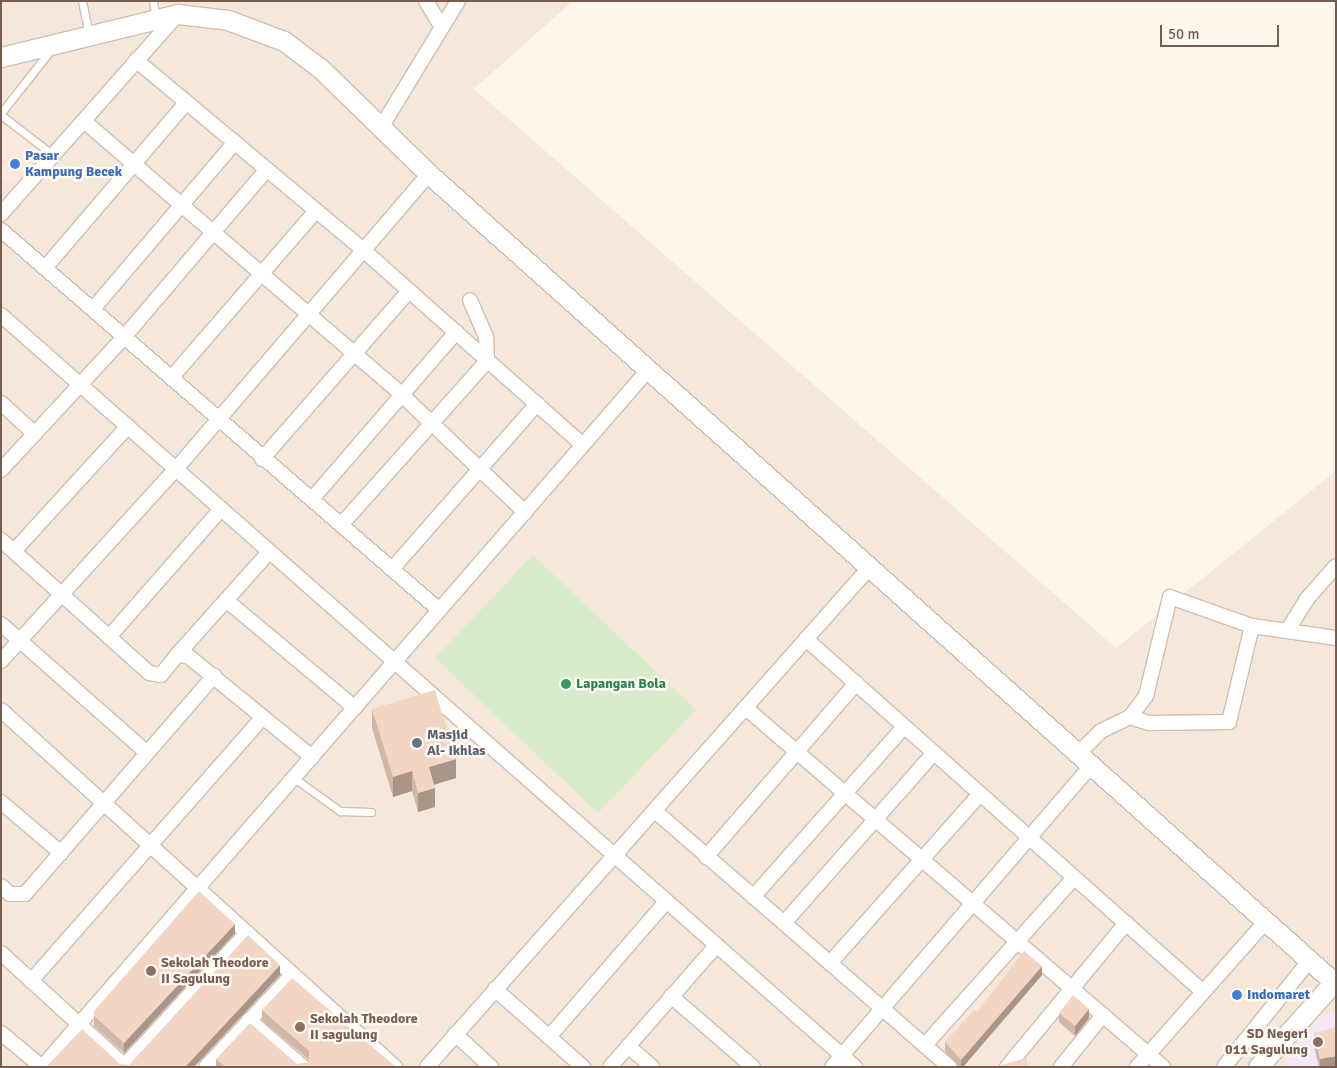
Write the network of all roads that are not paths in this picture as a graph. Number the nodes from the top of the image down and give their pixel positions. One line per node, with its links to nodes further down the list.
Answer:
1 (82, 1): 7 (lane)
2 (426, 1): 6 (street)
3 (458, 1): 6 (street)
4 (155, 10): 5 (street); 7 (street)
5 (178, 14): 10 (street); 14 (street)
6 (441, 26): 14 (street)
7 (89, 34): 8 (street)
8 (55, 45): 9 (street); 12 (lane)
9 (1, 57)
10 (136, 60): 11 (street); 13 (street)
11 (187, 102): 15 (street); 17 (street)
12 (1, 114): 16 (lane)
13 (84, 121): 16 (street); 17 (street)
14 (382, 126): 19 (street)
15 (235, 142): 18 (street); 20 (street)
16 (54, 156): 22 (street)
17 (134, 163): 20 (street); 26 (street)
18 (267, 170): 21 (street); 24 (street)
19 (429, 174): 25 (street); 37 (street)
20 (182, 205): 24 (street); 30 (street)
21 (316, 210): 25 (street); 27 (street)
22 (1, 214)
23 (1, 230): 26 (street)
24 (211, 232): 27 (street); 34 (street)
25 (362, 249): 28 (street); 31 (street)
26 (45, 268): 30 (street)
27 (259, 272): 31 (street); 38 (street)
28 (408, 292): 33 (street); 35 (street)
29 (470, 300): 36 (street)
30 (93, 309): 34 (street)
31 (306, 314): 35 (street); 43 (street)
32 (1, 315): 39 (street)
33 (456, 332): 36 (street); 40 (street)
34 (125, 336): 38 (street); 39 (street)
35 (352, 356): 40 (street); 48 (street)
36 (487, 361): 42 (street); 44 (street)
37 (648, 370): 47 (street); 60 (street)
38 (172, 377): 43 (street)
39 (78, 383): 45 (street); 46 (street)
40 (402, 395): 44 (street); 52 (street)
41 (1, 403): 46 (street)
42 (538, 404): 47 (street); 51 (street)
43 (217, 417): 48 (street); 49 (street)
44 (434, 425): 51 (street); 55 (street)
45 (128, 426): 49 (street); 57 (street)
46 (35, 434): 50 (street)
47 (582, 444): 54 (street)
48 (262, 459): 52 (street)
49 (176, 469): 53 (street); 62 (street)
50 (1, 470)
51 (483, 470): 54 (street); 61 (street)
52 (312, 499): 55 (street)
53 (221, 509): 58 (street); 68 (street)
54 (525, 512): 64 (street)
55 (341, 525): 61 (street)
56 (1, 540): 57 (street)
57 (14, 551): 62 (street)
58 (269, 552): 63 (street); 74 (street)
59 (1336, 566): 67 (street)
60 (870, 567): 70 (street); 87 (street)
61 (392, 569): 64 (street)
62 (63, 596): 68 (street); 71 (street)
63 (226, 600): 72 (street); 77 (street)
64 (438, 609): 74 (street)
65 (1, 624): 71 (street)
66 (1252, 626): 67 (street); 81 (street); 81 (street)
67 (1287, 631): 69 (street)
68 (109, 637): 72 (street)
69 (1336, 638)
70 (806, 639): 76 (street); 78 (street)
71 (20, 640): 73 (street); 83 (street)
72 (177, 655): 75 (street)
73 (1, 661)
74 (395, 663): 77 (street); 99 (street)
75 (214, 676): 80 (street); 83 (street)
76 (856, 683): 82 (street); 84 (street)
77 (355, 708): 86 (street)
78 (747, 708): 84 (street); 94 (street)
79 (1, 710): 91 (street)
80 (263, 717): 86 (street); 97 (street)
81 (1130, 717): 87 (street)
82 (904, 727): 85 (street); 89 (street)
83 (146, 752): 91 (street)
84 (797, 752): 89 (street); 100 (street)
85 (934, 753): 90 (street); 95 (street)
86 (312, 757): 88 (street)
87 (1086, 758): 96 (street); 108 (street)
88 (294, 778): 93 (lane); 104 (street)
89 (846, 794): 95 (street); 105 (street)
90 (980, 794): 96 (street); 101 (street)
91 (103, 800): 97 (street); 98 (street)
92 (1, 802): 98 (street)
93 (371, 812)
94 (654, 812): 99 (street); 100 (street)
95 (876, 820): 101 (street); 109 (street)
96 (1028, 836): 102 (street); 107 (street)
97 (151, 845): 104 (street); 118 (street)
98 (61, 853): 103 (street)
99 (615, 857): 106 (street); 120 (street)
100 (706, 857): 105 (street)
101 (922, 860): 107 (street); 116 (street)
102 (1074, 878): 110 (street); 112 (street)
103 (1, 886)
104 (197, 888): 111 (street); 127 (street)
105 (753, 896): 109 (street)
106 (666, 902): 113 (street); 131 (street)
107 (972, 902): 112 (street); 124 (street)
108 (1266, 921): 115 (street); 122 (street)
109 (784, 923): 116 (street)
110 (1126, 923): 121 (street); 122 (street)
111 (246, 934): 117 (street); 137 (street)
112 (1018, 942): 121 (street); 132 (street)
113 (716, 946): 123 (street); 135 (street)
114 (1, 953): 118 (street)
115 (1310, 960): 119 (street); 129 (street)
116 (830, 963): 124 (street)
117 (292, 975): 126 (street); 141 (street)
118 (31, 981): 127 (street)
119 (1335, 983): 136 (street)
120 (495, 989): 130 (street); 131 (street)
121 (1072, 989): 125 (street); 151 (street)
122 (1202, 991): 134 (street)
123 (671, 996): 133 (street); 147 (street)
124 (882, 1008): 132 (street); 135 (street)
125 (1103, 1015): 134 (street); 152 (street)
126 (249, 1020): 139 (street); 140 (street)
127 (79, 1025): 137 (street); 138 (street)
128 (1, 1033): 138 (street)
129 (1253, 1033): 136 (street); 155 (street)
130 (455, 1034): 142 (street); 143 (street)
131 (549, 1037): 144 (street)
132 (925, 1045): 150 (street)
133 (628, 1046): 145 (street); 146 (street)
134 (1148, 1054): 153 (street); 154 (street)
135 (842, 1055): 148 (street); 149 (street)
136 (1267, 1061)
137 (126, 1066)
138 (42, 1067)
139 (206, 1067)
140 (303, 1067)
141 (395, 1067)
142 (427, 1067)
143 (491, 1067)
144 (583, 1067)
145 (610, 1067)
146 (652, 1067)
147 (753, 1067)
148 (832, 1067)
149 (855, 1067)
150 (950, 1067)
151 (1007, 1067)
152 (1061, 1067)
153 (1137, 1067)
154 (1163, 1067)
155 (1224, 1067)

